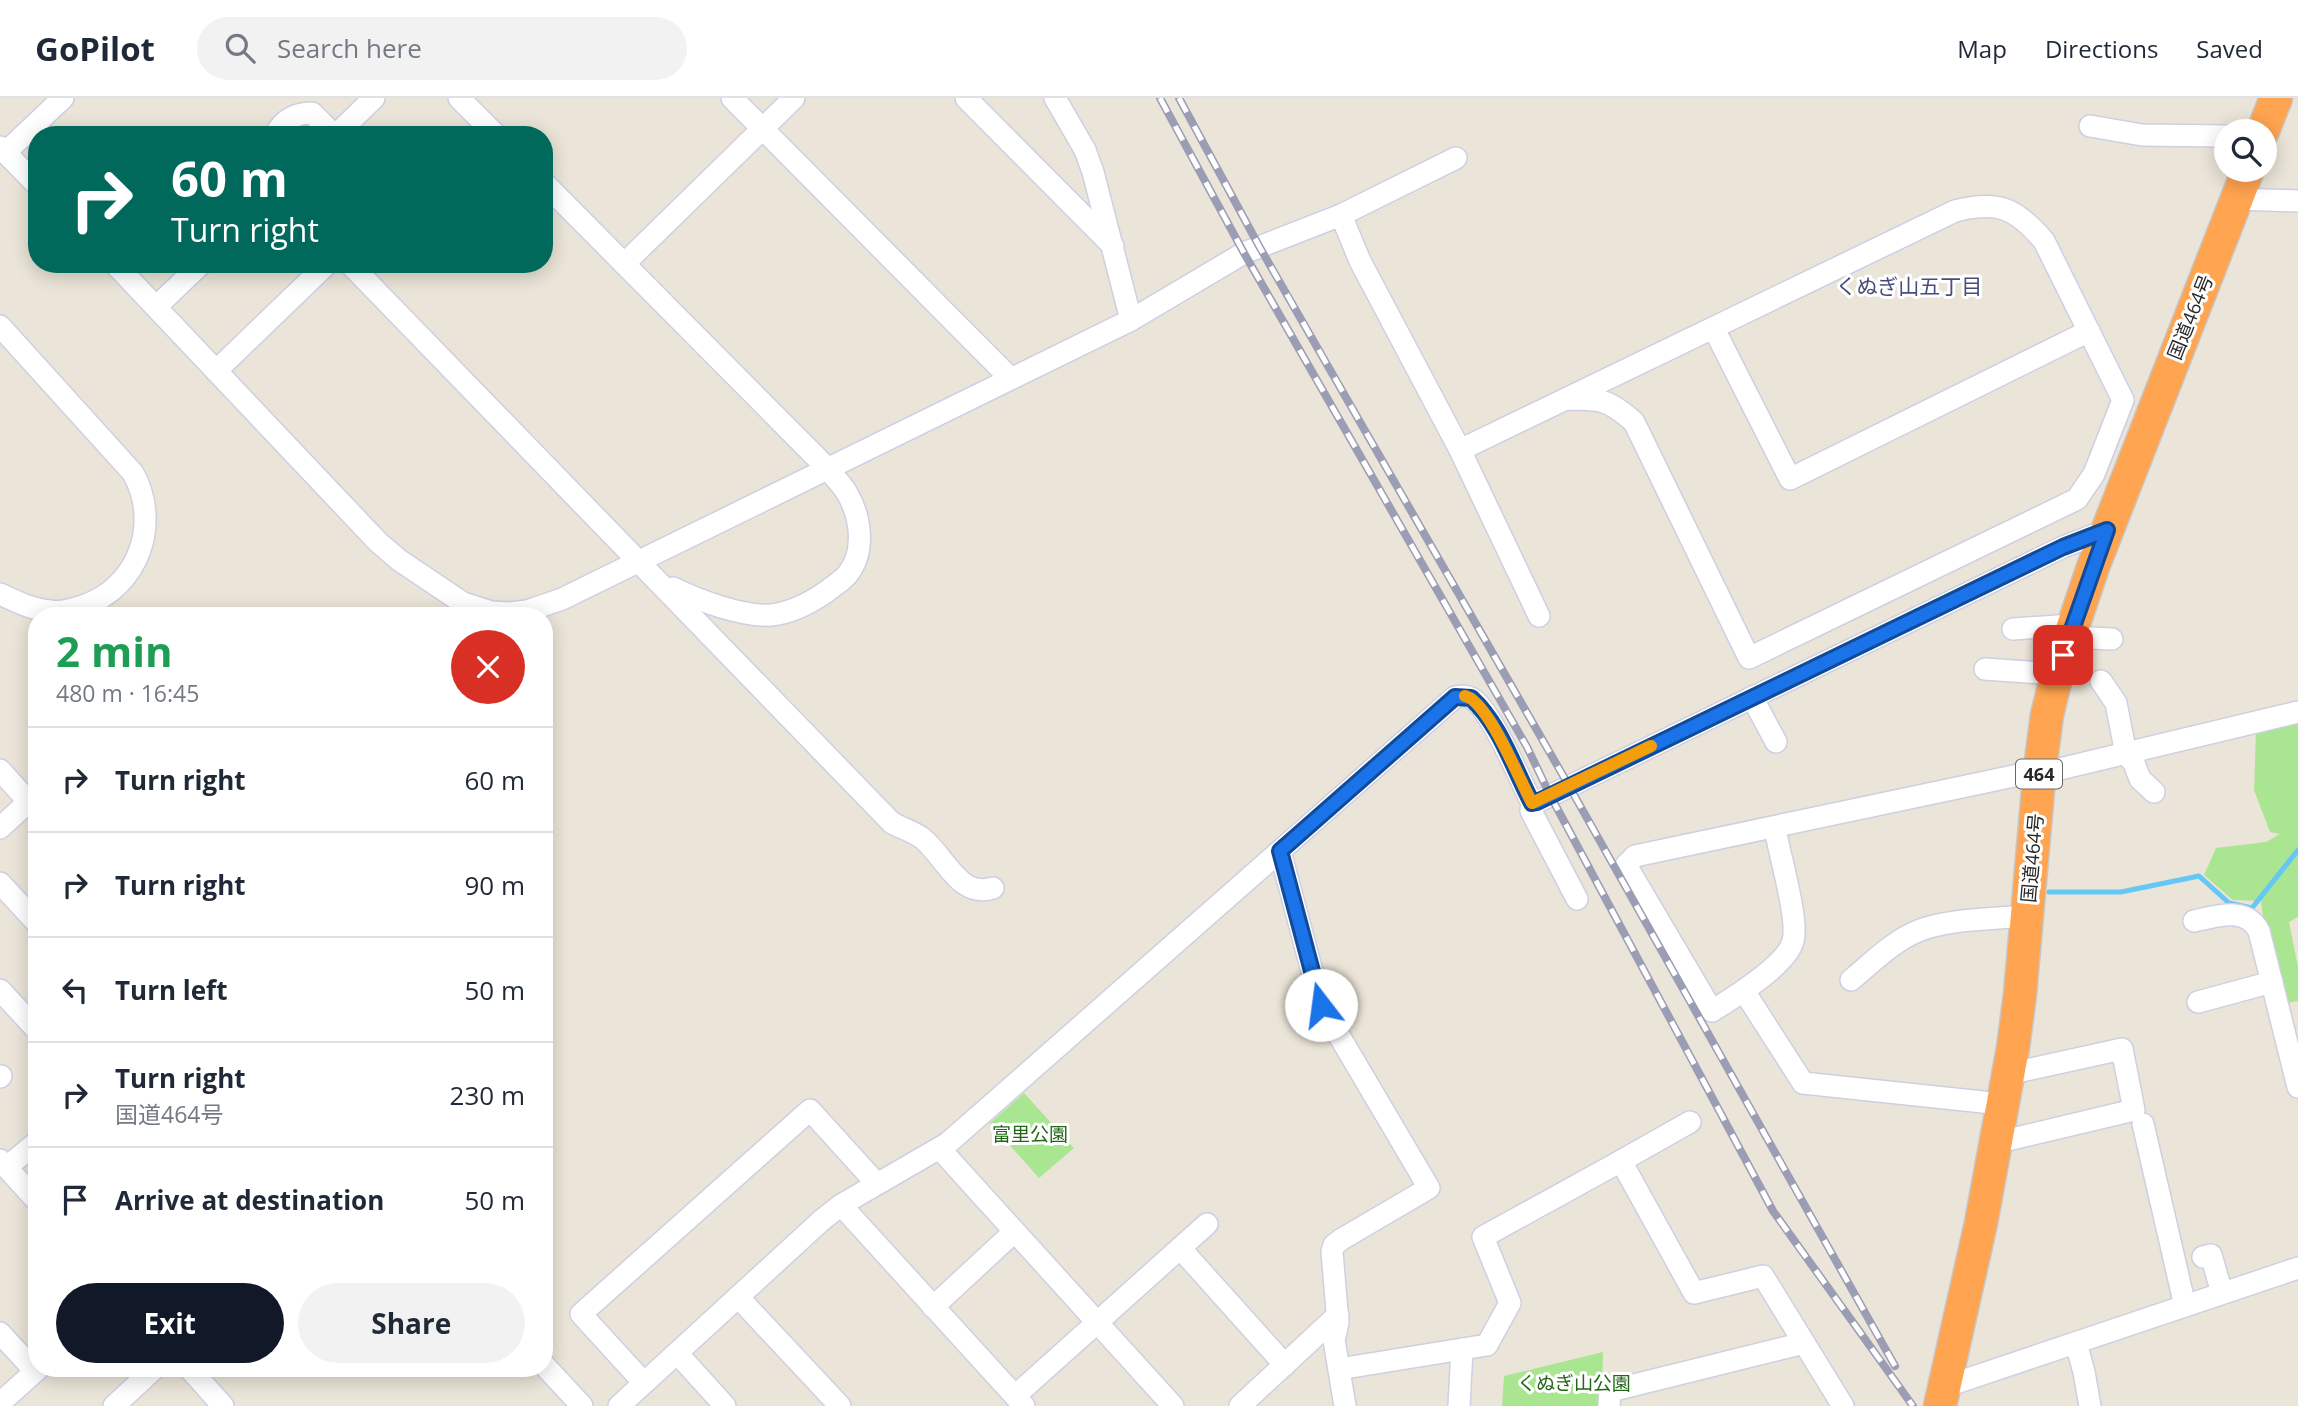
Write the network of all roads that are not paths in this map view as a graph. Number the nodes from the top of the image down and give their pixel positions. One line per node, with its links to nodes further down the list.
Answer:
1 (63, 98): 10 (street)
2 (374, 98): 13 (street)
3 (459, 98): 14 (street)
4 (732, 98): 17 (street)
5 (794, 98): 17 (street)
6 (966, 98): 27 (street)
7 (1055, 98): 27 (street)
8 (2276, 98): 9 (highway)
9 (2268, 119)
10 (31, 126)
11 (283, 126): 12 (street)
12 (326, 126)
13 (344, 126)
14 (487, 126)
15 (2090, 126): 18 (street)
16 (28, 128): 19 (street)
17 (763, 129): 28 (street); 39 (street)
18 (2214, 136)
19 (3, 150): 21 (street)
20 (1456, 158): 26 (street)
21 (28, 176)
22 (2243, 182): 24 (highway, 国道464号 / 464)
23 (553, 192): 28 (street)
24 (2236, 199): 25 (street); 43 (highway, 国道464号 / 464)
25 (2298, 201)
26 (1341, 215): 34 (street); 41 (street)
27 (1113, 246): 34 (street)
28 (624, 264): 42 (street)
29 (124, 273): 33 (street)
30 (192, 273): 33 (street)
31 (318, 273): 38 (street)
32 (359, 273): 44 (street)
33 (156, 307): 38 (street)
34 (1131, 320): 39 (street)
35 (0, 326): 48 (street)
36 (1714, 329): 37 (street); 37 (street); 40 (street)
37 (2090, 331): 40 (street)
38 (216, 371): 49 (street)
39 (1010, 378): 42 (street)
40 (1567, 398): 41 (street)
41 (1460, 450): 51 (street)
42 (827, 468): 44 (street); 45 (street)
43 (2107, 530): 53 (highway, 国道464号 / 464); 58 (street)
44 (639, 560): 45 (street); 50 (street)
45 (659, 580): 72 (street)
46 (0, 594): 47 (street)
47 (30, 607)
48 (80, 607)
49 (476, 607)
50 (539, 607)
51 (1539, 616)
52 (2013, 629): 53 (street)
53 (2070, 631): 54 (street); 56 (highway, 国道464号 / 464)
54 (2112, 639)
55 (1985, 669): 56 (street)
56 (2057, 674): 63 (highway, 国道464号 / 464)
57 (2101, 681): 61 (street)
58 (1752, 697): 60 (street); 66 (street)
59 (2298, 712): 61 (street)
60 (1776, 742)
61 (2126, 754): 63 (street); 64 (street)
62 (0, 770): 65 (street)
63 (2039, 771): 69 (street); 75 (highway, 国道464号 / 464)
64 (2154, 792)
65 (28, 799)
66 (1532, 803): 70 (street); 73 (street)
67 (28, 806): 68 (street)
68 (0, 828)
69 (1775, 828): 80 (street); 80 (street)
70 (1280, 851): 89 (street); 104 (street)
71 (0, 883): 74 (street)
72 (993, 888)
73 (1577, 899)
74 (28, 913)
75 (2026, 916): 77 (street); 84 (highway, 国道464号 / 464)
76 (2194, 921): 78 (street)
77 (1851, 980)
78 (2272, 982): 81 (street); 83 (street)
79 (0, 990): 82 (street)
80 (1744, 991): 84 (street)
81 (2198, 1002)
82 (28, 1020)
83 (2298, 1087)
84 (2005, 1089): 87 (highway, 国道464号 / 464); 87 (street)
85 (1690, 1122): 90 (street)
86 (2143, 1124): 102 (street)
87 (1995, 1143): 119 (highway, 国道464号 / 464)
88 (28, 1148): 91 (street)
89 (940, 1149): 92 (street); 96 (street)
90 (1620, 1161): 107 (street); 109 (street)
91 (4, 1164): 93 (street)
92 (877, 1184): 94 (street); 118 (street)
93 (28, 1191)
94 (841, 1205): 101 (street); 103 (street)
95 (1207, 1224): 97 (street)
96 (1014, 1231): 103 (street); 105 (street)
97 (1180, 1248): 105 (street); 112 (street)
98 (2203, 1257): 100 (street)
99 (2298, 1268): 100 (street)
100 (2222, 1293): 102 (street)
101 (738, 1297): 110 (street); 127 (street)
102 (2185, 1306): 108 (street)
103 (933, 1307): 120 (street)
104 (1338, 1315): 112 (street); 113 (street)
105 (1097, 1322): 120 (street); 128 (street)
106 (0, 1333): 111 (street)
107 (1804, 1343): 132 (street); 133 (street)
108 (2076, 1343): 119 (street); 134 (street)
109 (1462, 1349): 113 (street); 131 (street)
110 (677, 1353): 118 (street); 126 (street)
111 (28, 1361)
112 (1285, 1364): 129 (street)
113 (1339, 1369): 130 (street)
114 (553, 1375): 124 (street)
115 (29, 1377): 121 (street)
116 (145, 1377): 122 (street)
117 (197, 1377): 123 (street)
118 (644, 1383): 125 (street)
119 (1942, 1397)
120 (1020, 1401)
121 (0, 1403)
122 (114, 1406)
123 (223, 1406)
124 (582, 1406)
125 (619, 1406)
126 (725, 1406)
127 (840, 1406)
128 (1173, 1406)
129 (1240, 1406)
130 (1345, 1406)
131 (1459, 1406)
132 (1609, 1406)
133 (1843, 1406)
134 (2090, 1406)

